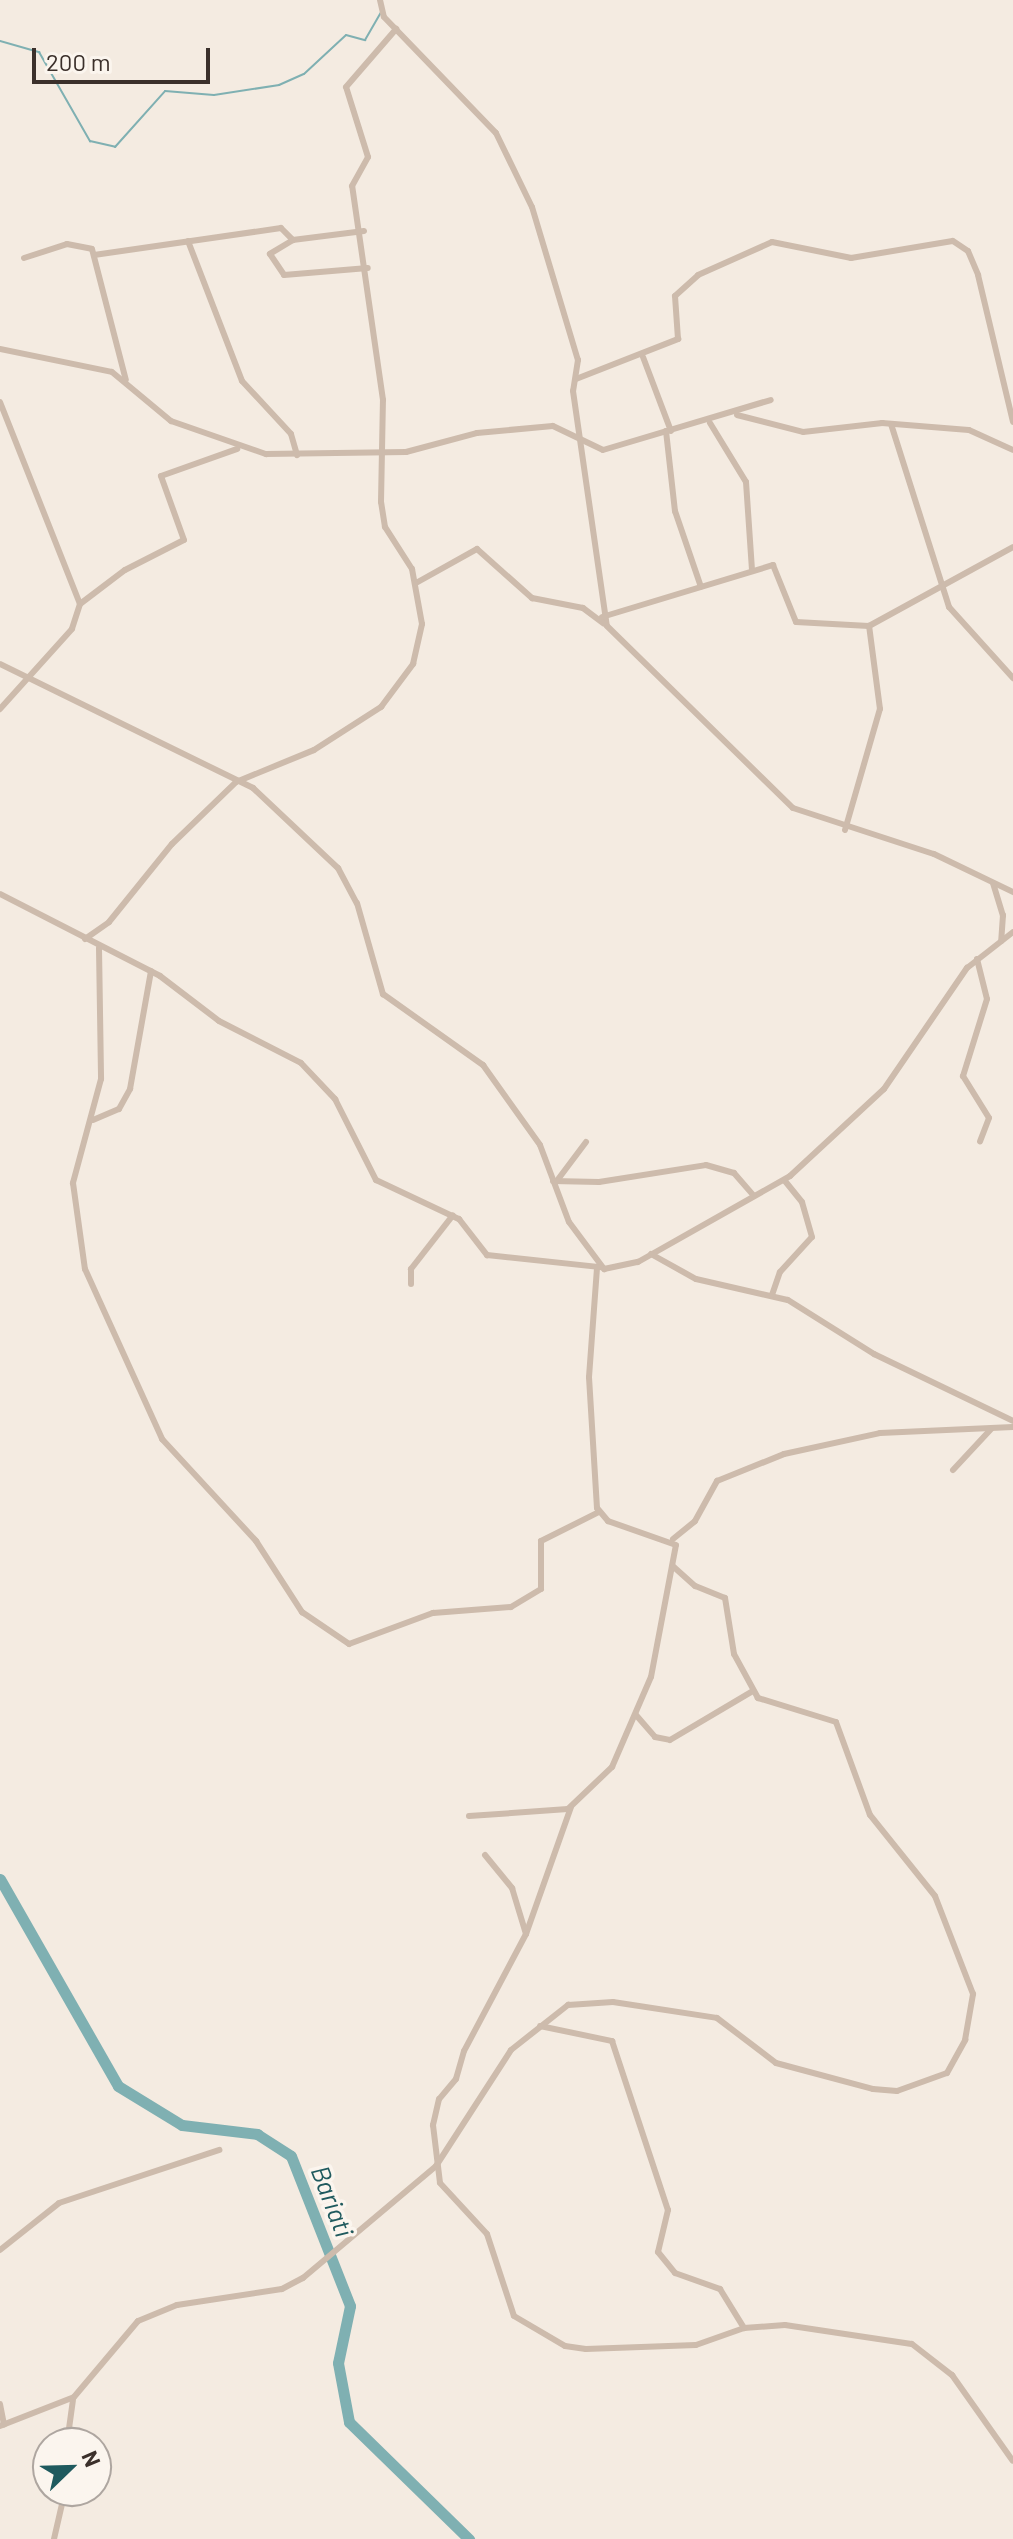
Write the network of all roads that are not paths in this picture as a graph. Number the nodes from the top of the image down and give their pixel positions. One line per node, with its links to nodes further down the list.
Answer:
1 (380, 0): 2 (street)
2 (396, 29): 3 (street); 11 (street)
3 (364, 231): 4 (street); 8 (street)
4 (293, 240): 5 (street); 8 (street)
5 (188, 241): 6 (street); 24 (street)
6 (94, 255): 7 (street); 12 (street)
7 (24, 258)
8 (368, 268): 23 (street)
9 (0, 349): 12 (street)
10 (643, 357): 11 (street); 16 (street); 19 (street)
11 (576, 379): 20 (street)
12 (126, 381): 21 (street)
13 (771, 400): 15 (street)
14 (0, 402): 30 (street)
15 (735, 414): 17 (street); 18 (street)
16 (1013, 422)
17 (710, 423): 19 (street); 26 (street)
18 (891, 424): 22 (street); 28 (street)
19 (668, 431): 20 (street); 29 (street)
20 (584, 443): 23 (street); 31 (street)
21 (238, 449): 24 (street); 30 (street)
22 (1013, 450)
23 (382, 451): 24 (street); 27 (street)
24 (297, 455)
25 (1013, 547): 28 (street)
26 (752, 569): 29 (street); 33 (street)
27 (416, 583): 32 (street); 38 (street)
28 (944, 585): 33 (street); 36 (street)
29 (701, 587): 31 (street)
30 (80, 604): 35 (street)
31 (602, 617): 32 (street)
32 (607, 626): 39 (street)
33 (869, 626): 39 (street)
34 (0, 664): 35 (street)
35 (30, 675): 37 (street); 38 (street)
36 (1013, 678)
37 (0, 709)
38 (236, 782): 44 (street); 53 (street)
39 (845, 830): 40 (street)
40 (993, 883): 41 (street); 45 (street)
41 (1013, 892)
42 (0, 894): 44 (street)
43 (1013, 932): 45 (street)
44 (85, 939): 46 (street)
45 (1001, 941): 47 (street)
46 (99, 948): 48 (street); 49 (street)
47 (977, 959): 50 (street); 52 (street)
48 (151, 971): 49 (street); 55 (street)
49 (93, 1120): 63 (street)
50 (980, 1141)
51 (586, 1142): 53 (street)
52 (784, 1180): 54 (street); 59 (street)
53 (554, 1181): 54 (street); 57 (street)
54 (754, 1196): 56 (street)
55 (453, 1215): 57 (street); 58 (street)
56 (651, 1254): 57 (street); 59 (street)
57 (599, 1267): 63 (street)
58 (411, 1284)
59 (772, 1295): 60 (street)
60 (1013, 1424): 61 (street)
61 (992, 1428): 62 (street); 64 (street)
62 (953, 1470)
63 (599, 1512): 64 (street)
64 (673, 1539): 65 (street)
65 (673, 1566): 66 (street); 67 (street)
66 (753, 1691): 67 (street); 72 (street)
67 (636, 1715): 68 (street)
68 (571, 1807): 69 (street); 71 (street)
69 (469, 1816)
70 (485, 1855): 71 (street)
71 (526, 1934): 74 (street)
72 (540, 2026): 74 (street); 76 (street)
73 (219, 2150): 75 (street)
74 (438, 2163): 76 (street); 77 (street)
75 (0, 2250)
76 (744, 2328): 81 (street)
77 (74, 2397): 79 (street); 80 (street)
78 (0, 2404): 79 (street)
79 (2, 2426)
80 (69, 2427)
81 (1013, 2461)
82 (61, 2507): 83 (street)
83 (54, 2539)

